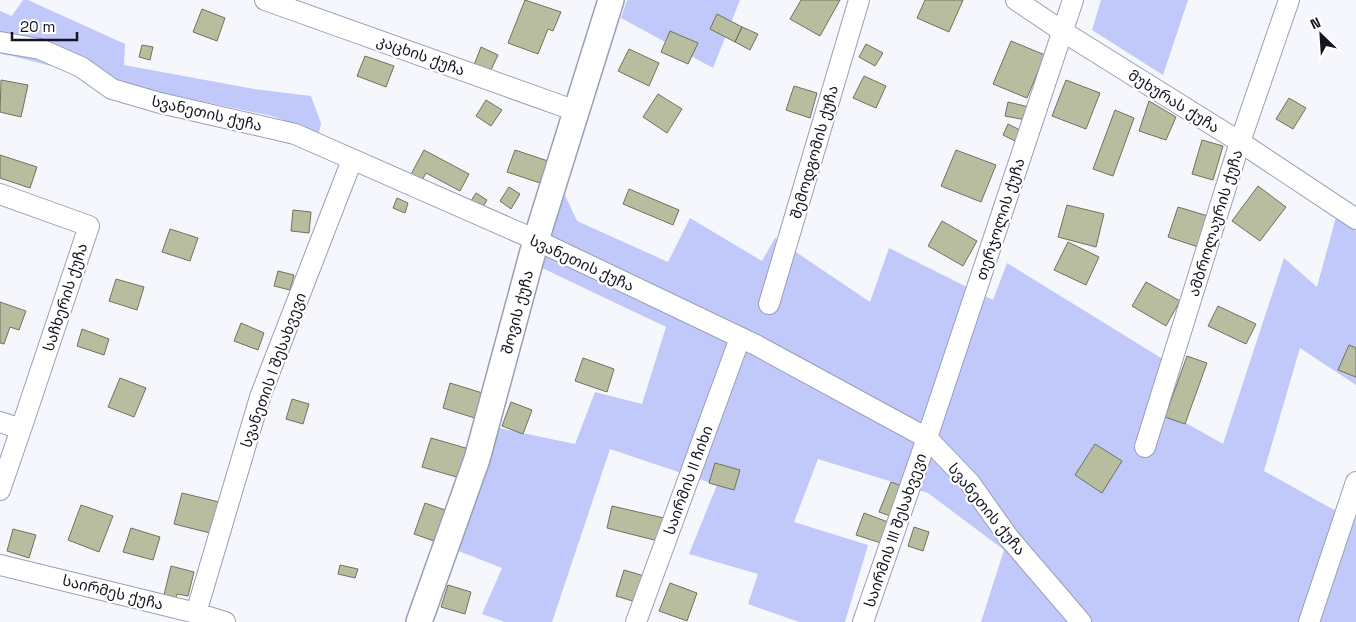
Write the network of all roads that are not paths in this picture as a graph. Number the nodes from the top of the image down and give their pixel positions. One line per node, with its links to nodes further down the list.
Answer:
1 (265, 0): 9 (street, კაცხის ქუჩა)
2 (611, 0): 9 (street, შოვის ქუჩა)
3 (859, 0): 15 (street, შემოდგომის ქუჩა)
4 (1016, 0): 7 (street, მუხურას ქუჩა)
5 (1073, 0): 7 (street, თერჯოლის ქუჩა)
6 (1289, 0): 10 (street, ამბროლაურის ქუჩა)
7 (1062, 31): 10 (street, მუხურას ქუჩა); 19 (street, თერჯოლის ქუჩა)
8 (0, 42): 11 (street, სვანეთის ქუჩა)
9 (576, 111): 14 (street, შოვის ქუჩა)
10 (1240, 142): 13 (street, მუხურას ქუჩა); 20 (street, ამბროლაურის ქუჩა)
11 (352, 160): 14 (street, სვანეთის ქუჩა); 24 (street, სვანეთის I შესახვევი)
12 (0, 194): 18 (street, საჩხერის ქუჩა)
13 (1356, 219)
14 (536, 240): 16 (street, სვანეთის ქუჩა); 26 (street, შოვის ქუჩა)
15 (769, 304)
16 (740, 338): 19 (street, სვანეთის ქუჩა); 27 (street, საირმის II ჩიხი)
17 (0, 422): 18 (street)
18 (21, 430): 22 (street)
19 (927, 438): 28 (street, საირმის III შესახვევი); 29 (street, სვანეთის ქუჩა)
20 (1145, 447)
21 (1356, 482): 30 (street)
22 (0, 490)
23 (0, 565): 24 (street, საირმეს ქუჩა)
24 (196, 613): 25 (street, საირმეს ქუჩა)
25 (225, 622)
26 (419, 622)
27 (636, 622)
28 (863, 622)
29 (1081, 622)
30 (1309, 622)

